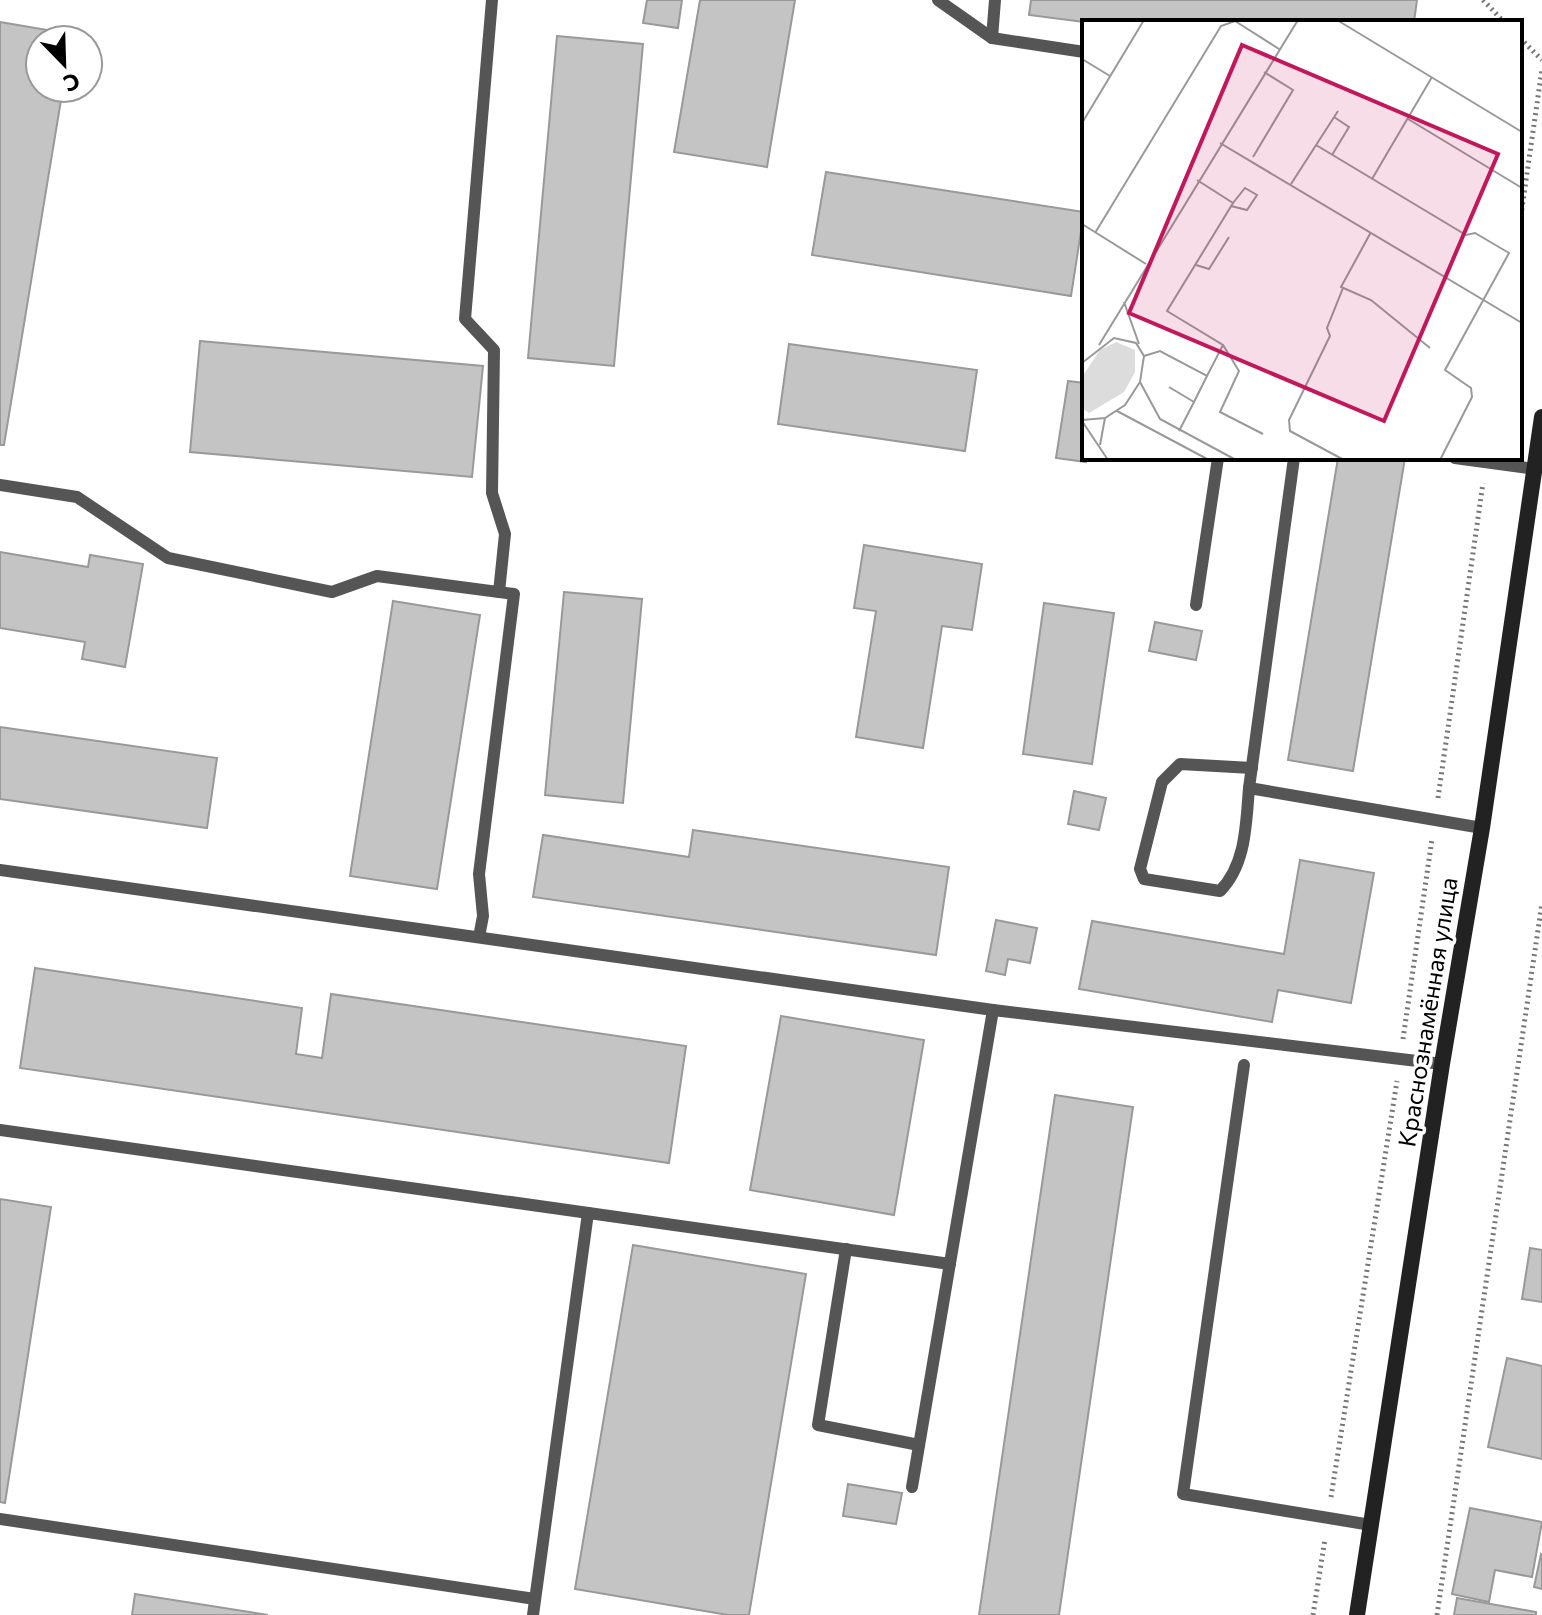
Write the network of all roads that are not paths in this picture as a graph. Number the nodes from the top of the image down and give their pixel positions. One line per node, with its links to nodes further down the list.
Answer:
1 (492, 0): 12 (lane)
2 (938, 0): 4 (lane)
3 (995, 0): 4 (lane)
4 (992, 38): 5 (lane)
5 (1082, 52)
6 (1542, 417): 10 (street, Краснознамённая улица)
7 (1218, 460): 13 (lane)
8 (1294, 460): 14 (lane)
9 (1470, 460): 10 (lane)
10 (1535, 469): 16 (street, Краснознамённая улица)
11 (0, 485): 12 (lane)
12 (499, 592): 18 (lane)
13 (1196, 605)
14 (1252, 768): 15 (lane); 15 (lane)
15 (1249, 788): 16 (lane)
16 (1482, 828): 20 (street, Краснознамённая улица)
17 (0, 870): 18 (lane)
18 (479, 937): 19 (lane)
19 (993, 1010): 20 (lane); 25 (lane)
20 (1442, 1064): 29 (street, Краснознамённая улица)
21 (1244, 1065): 29 (lane)
22 (0, 1130): 23 (lane)
23 (588, 1213): 24 (lane); 30 (lane)
24 (846, 1249): 25 (lane); 26 (lane)
25 (950, 1264): 26 (lane)
26 (919, 1445): 27 (lane)
27 (912, 1487)
28 (0, 1519): 30 (lane)
29 (1371, 1525): 32 (street, Краснознамённая улица)
30 (535, 1599): 31 (lane)
31 (533, 1615)
32 (1357, 1615)

